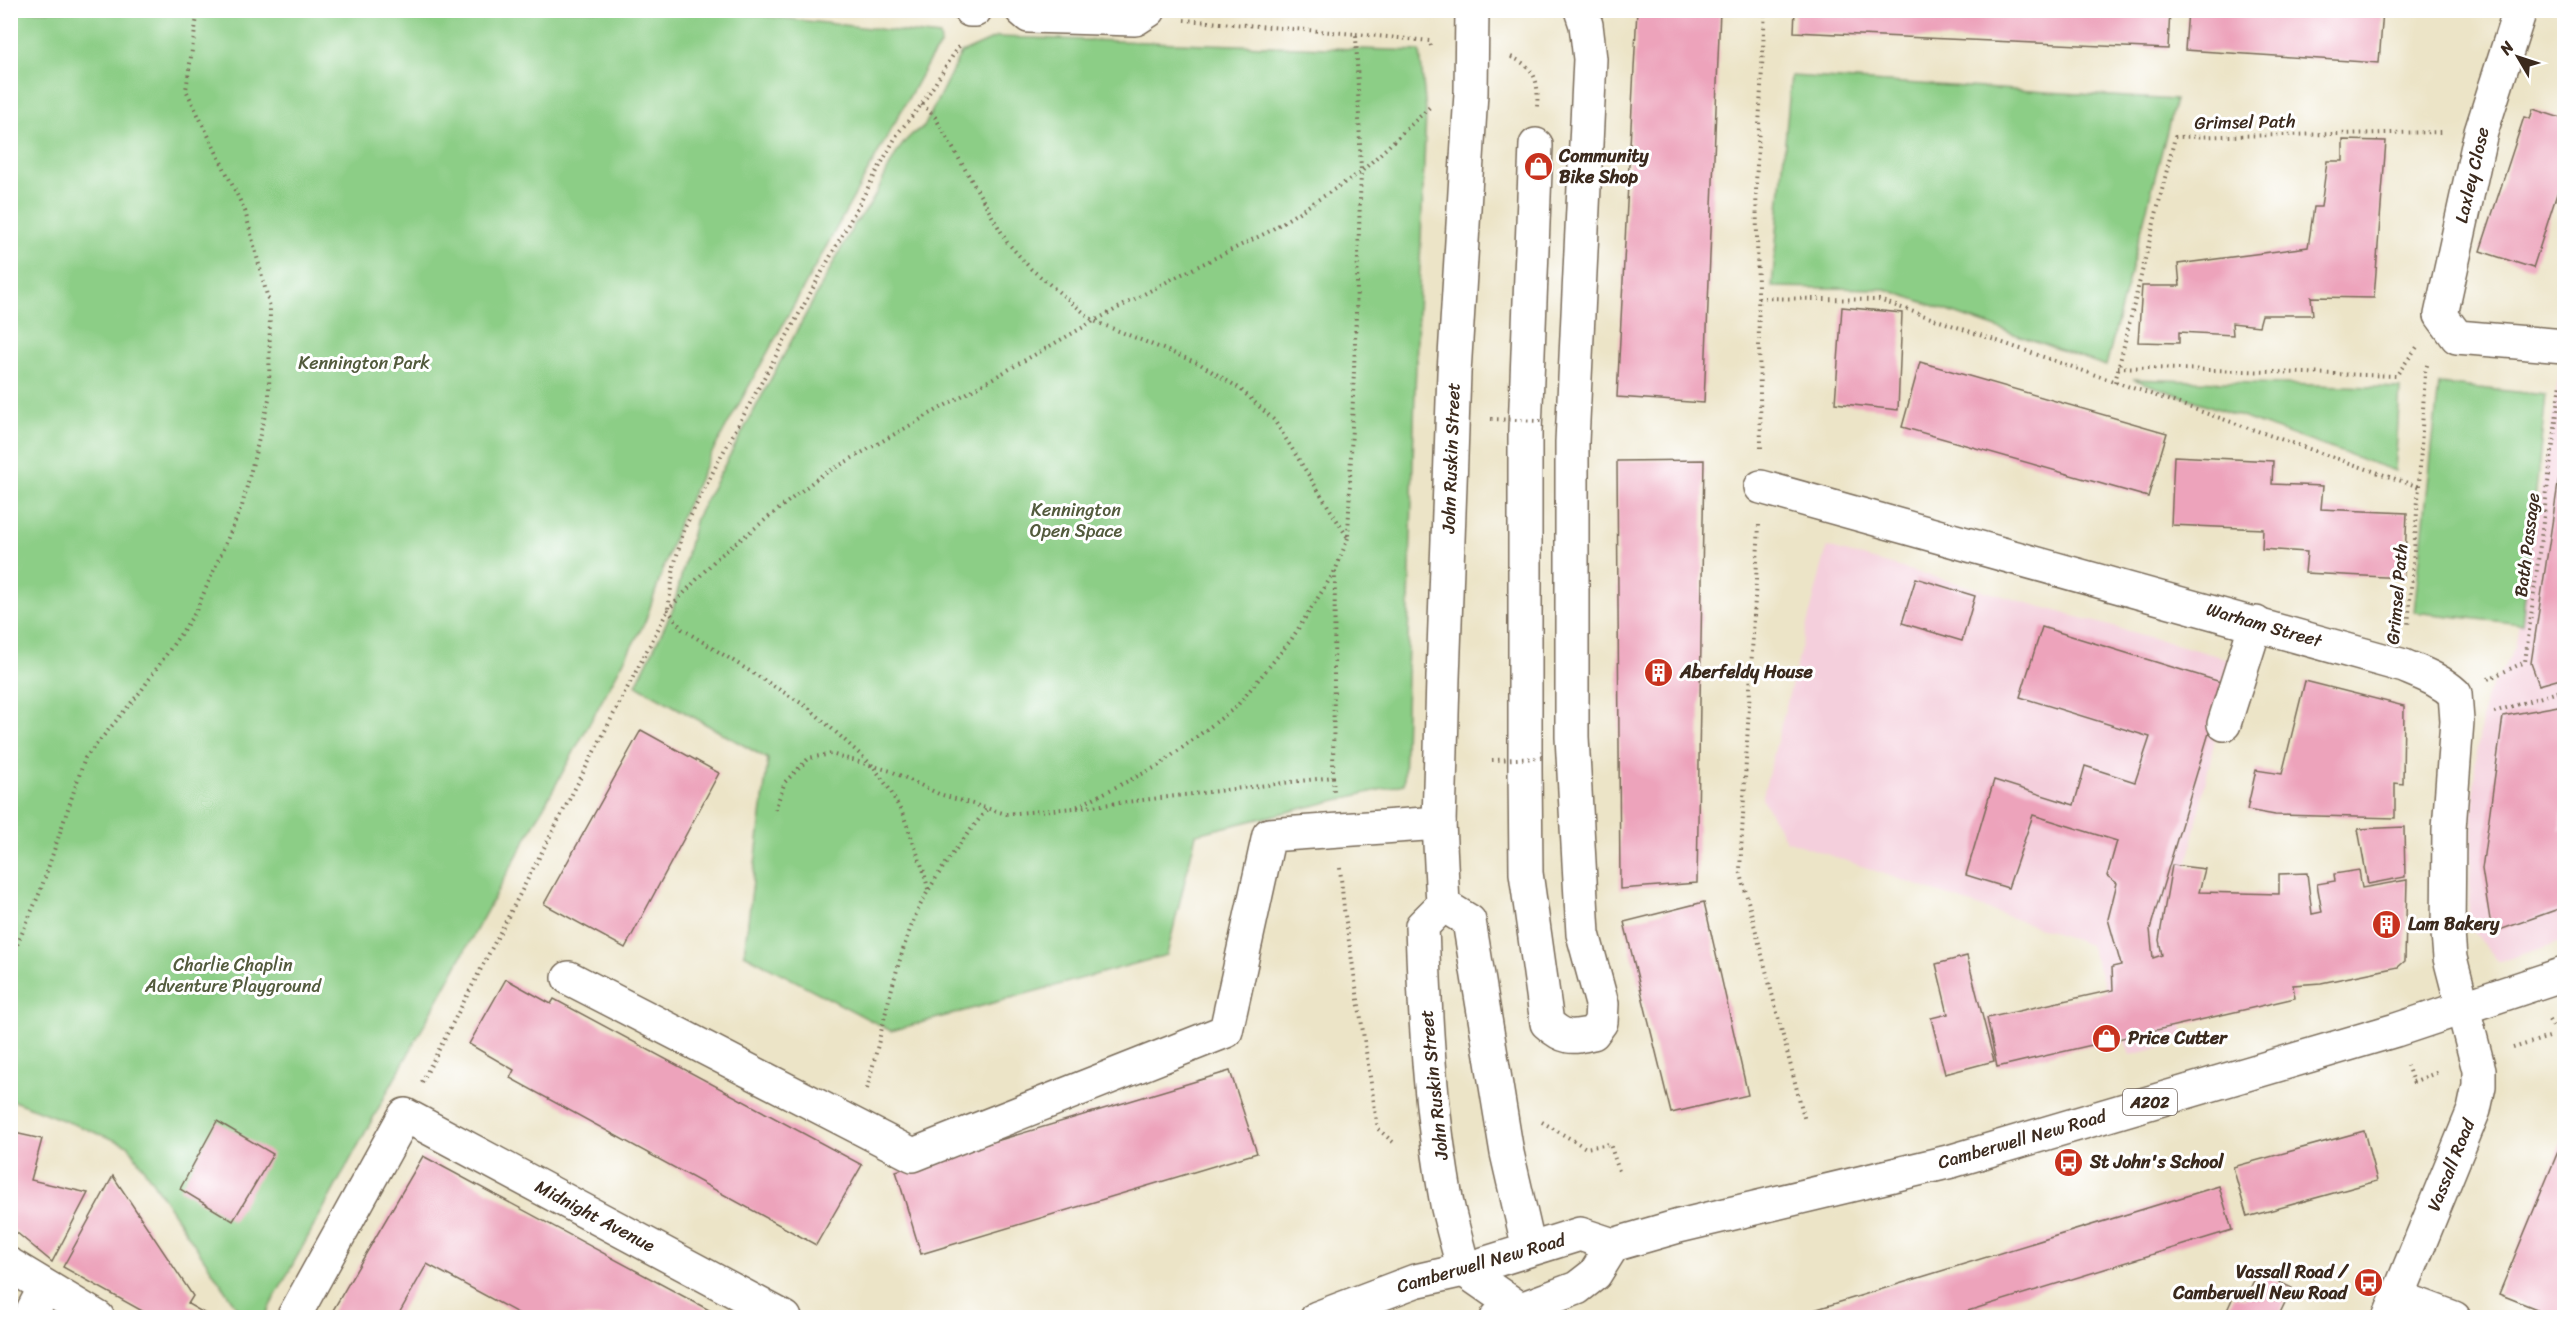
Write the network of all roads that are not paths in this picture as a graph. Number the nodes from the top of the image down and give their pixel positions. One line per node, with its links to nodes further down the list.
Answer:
1 (1022, 10): 5 (main road)
2 (1472, 10): 11 (main road, John Ruskin Street)
3 (1581, 10): 6 (main road)
4 (2520, 10): 7 (main road, Laxley Close)
5 (1149, 11)
6 (1536, 145)
7 (2563, 362)
8 (1761, 487): 9 (main road, Warham Street)
9 (2256, 623): 10 (main road); 15 (main road, Warham Street)
10 (2224, 724)
11 (1439, 823): 12 (main road, John Ruskin Street); 14 (main road)
12 (1443, 905): 17 (main road); 19 (main road, John Ruskin Street)
13 (2565, 974): 15 (main road, Camberwell New Road / A202)
14 (569, 978)
15 (2463, 1008): 16 (main road, Camberwell New Road / A202); 21 (main road, Vassall Road)
16 (1613, 1245): 17 (main road, Camberwell New Road); 22 (main road)
17 (1530, 1249): 19 (main road, Camberwell New Road)
18 (10, 1265): 20 (main road)
19 (1464, 1270): 22 (main road); 27 (main road, Camberwell New Road)
20 (45, 1287): 23 (main road); 24 (main road)
21 (2394, 1307): 28 (main road)
22 (1509, 1313)
23 (29, 1317)
24 (98, 1317)
25 (293, 1317): 26 (main road, Midnight Avenue)
26 (785, 1317)
27 (1317, 1317)
28 (2454, 1317)

